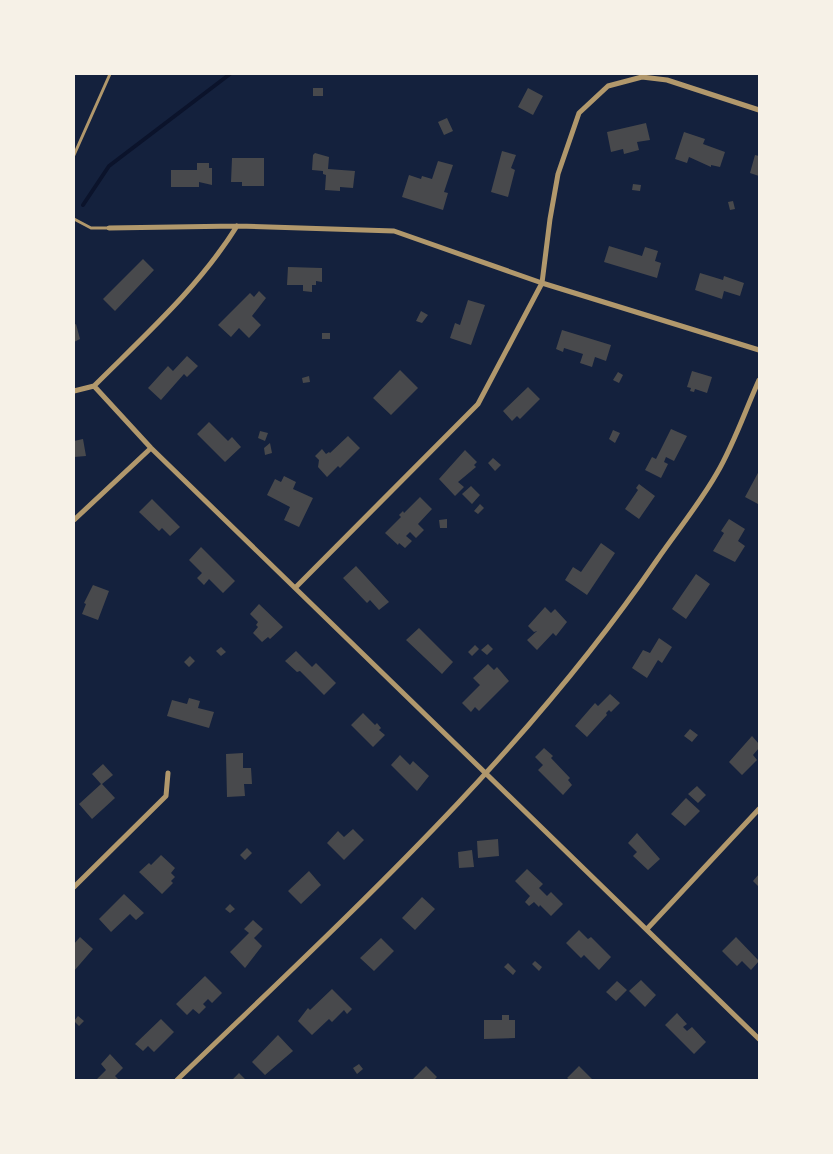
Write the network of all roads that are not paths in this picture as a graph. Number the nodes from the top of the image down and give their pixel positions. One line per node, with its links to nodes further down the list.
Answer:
1 (110, 74): 3 (lane)
2 (759, 110): 7 (street)
3 (74, 155)
4 (74, 219): 6 (lane)
5 (237, 226): 6 (street); 7 (street); 10 (street)
6 (109, 228)
7 (542, 283): 8 (street); 14 (street)
8 (759, 350)
9 (759, 380): 16 (street)
10 (94, 386): 11 (street); 12 (street)
11 (74, 391)
12 (151, 448): 13 (street); 14 (street)
13 (74, 520)
14 (296, 587): 16 (street)
15 (168, 773): 18 (street)
16 (486, 775): 19 (street); 21 (street)
17 (759, 809): 19 (street)
18 (74, 887)
19 (647, 929): 20 (street)
20 (759, 1039)
21 (177, 1080)

